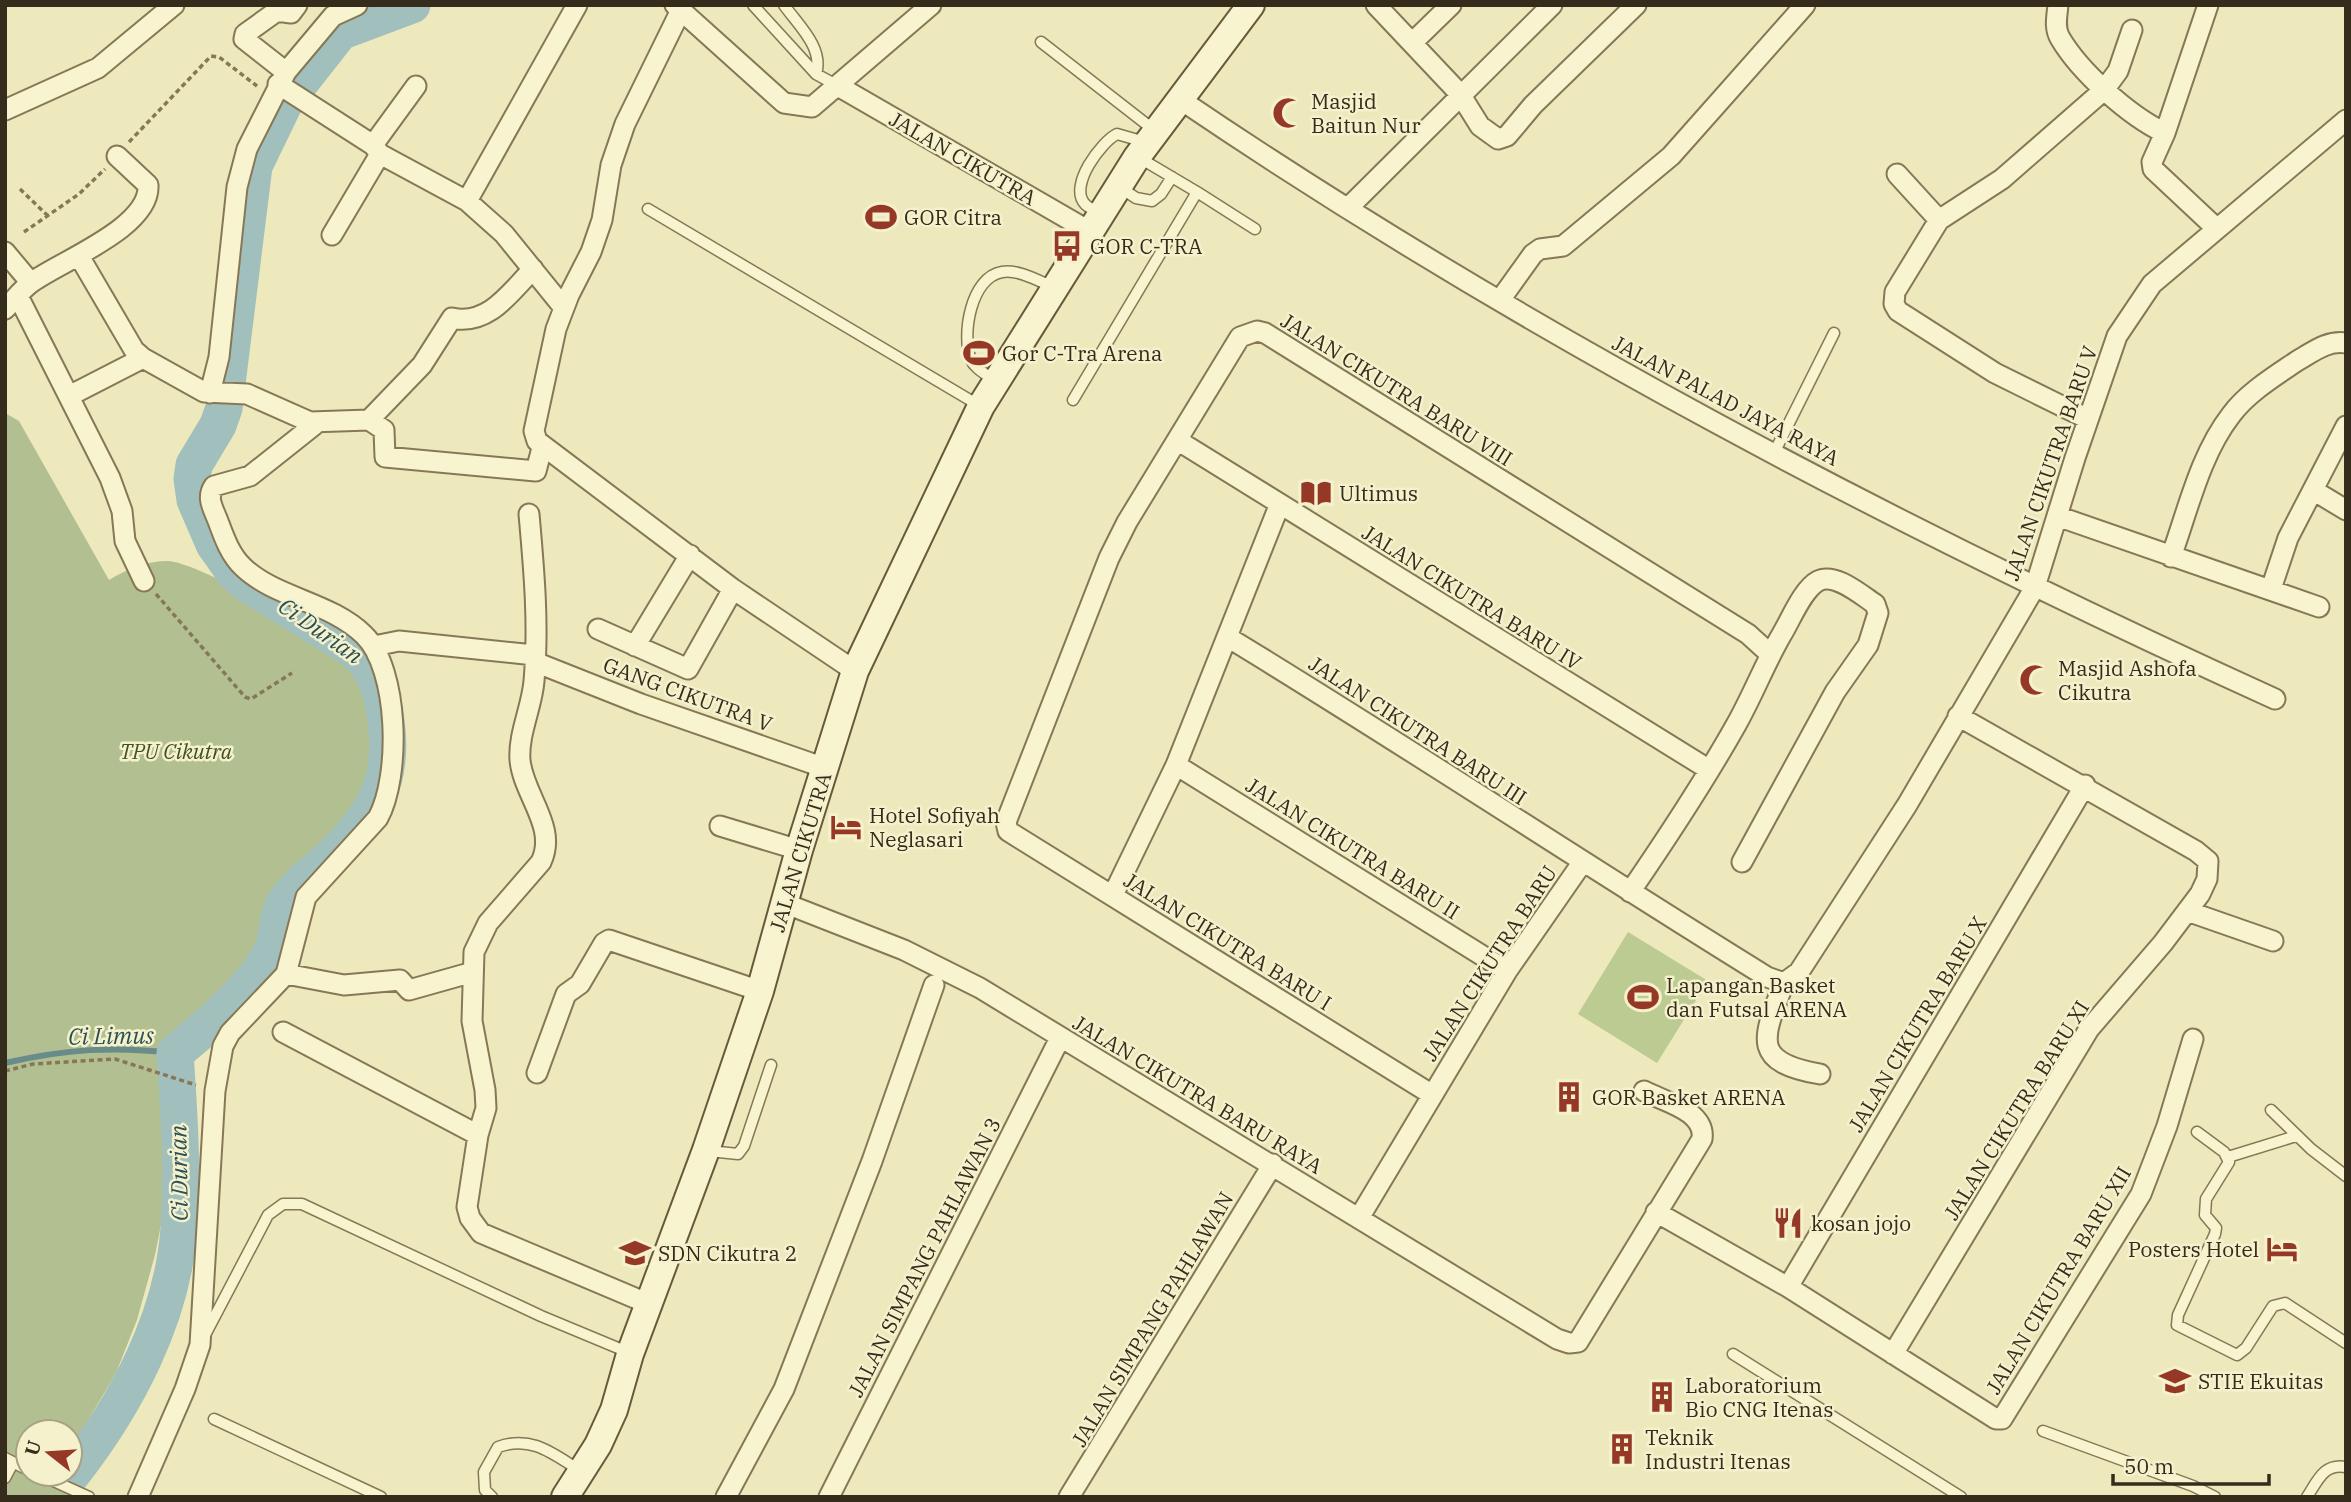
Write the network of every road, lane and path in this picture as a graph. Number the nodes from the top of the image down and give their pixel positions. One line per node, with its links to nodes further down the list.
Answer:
1 (174, 5): 27 (street)
2 (297, 5): 21 (street)
3 (358, 5): 21 (street)
4 (577, 5): 38 (street)
5 (753, 5): 20 (lane)
6 (784, 5): 20 (lane)
7 (931, 5): 23 (street)
8 (1451, 5): 19 (street)
9 (1552, 5): 25 (street)
10 (1636, 5): 25 (street)
11 (1805, 5): 53 (street)
12 (2058, 5): 24 (street)
13 (2208, 5): 29 (street)
14 (1243, 8): 26 (main road, JALAN CIKUTRA)
15 (1383, 8): 19 (street)
16 (678, 9): 23 (street); 54 (street)
17 (2132, 30): 24 (street)
18 (1041, 42): 30 (lane)
19 (1413, 42): 25 (street)
20 (816, 74): 23 (lane)
21 (280, 86): 31 (street); 32 (path); 59 (street)
22 (416, 86): 31 (street)
23 (838, 86): 43 (street, JALAN CIKUTRA)
24 (2104, 90): 29 (street); 42 (street)
25 (1460, 94): 39 (street)
26 (1178, 98): 30 (main road, JALAN CIKUTRA); 39 (street, JALAN PALAD JAYA RAYA)
27 (5, 110)
28 (2346, 120): 44 (street, JALAN CIKUTRA BARU V)
29 (2165, 134): 44 (street)
30 (1146, 144): 34 (lane); 35 (main road, JALAN CIKUTRA); 43 (lane)
31 (377, 150): 38 (street); 47 (street)
32 (117, 156): 41 (path); 49 (street)
33 (1897, 174): 42 (street)
34 (1172, 177): 35 (lane); 37 (lane)
35 (1119, 186): 43 (main road, JALAN CIKUTRA)
36 (20, 189): 41 (path)
37 (1197, 192): 45 (lane); 61 (lane)
38 (467, 201): 50 (street)
39 (1349, 207): 53 (street, JALAN PALAD JAYA RAYA)
40 (649, 209): 62 (lane)
41 (48, 216): 46 (path)
42 (1939, 220): 63 (street)
43 (1094, 222): 51 (main road, JALAN CIKUTRA)
44 (2216, 228): 63 (street, JALAN CIKUTRA BARU V)
45 (1255, 229)
46 (24, 232)
47 (332, 235)
48 (5, 252): 52 (street)
49 (79, 256): 52 (street); 57 (street)
50 (533, 269): 54 (street); 64 (street)
51 (1053, 288): 58 (main road, JALAN CIKUTRA); 58 (lane)
52 (18, 296): 60 (street)
53 (1500, 300): 69 (street, JALAN PALAD JAYA RAYA)
54 (564, 308): 68 (street)
55 (1834, 333): 69 (lane)
56 (2346, 343): 76 (street)
57 (143, 358): 59 (street); 60 (street)
58 (996, 382): 62 (main road, JALAN CIKUTRA)
59 (218, 392): 65 (street)
60 (69, 396): 77 (street)
61 (1073, 400)
62 (981, 406): 88 (main road, JALAN CIKUTRA)
63 (2088, 419): 74 (street, JALAN CIKUTRA BARU V)
64 (369, 420): 65 (street); 68 (street)
65 (317, 422): 84 (street)
66 (2346, 426): 70 (street)
67 (1177, 440): 71 (street, JALAN CIKUTRA BARU IV); 86 (street, JALAN CIKUTRA BARU VIII); 96 (street, JALAN CIKUTRA BARU VIII)
68 (542, 448): 75 (street)
69 (1774, 453): 78 (street, JALAN PALAD JAYA RAYA)
70 (2313, 490): 72 (street); 80 (street)
71 (1279, 506): 83 (street); 94 (street, JALAN CIKUTRA BARU IV)
72 (2346, 510)
73 (529, 514): 87 (street)
74 (2057, 516): 76 (street); 78 (street, JALAN CIKUTRA BARU V)
75 (690, 555): 79 (street); 85 (street)
76 (2171, 557): 80 (street)
77 (144, 581): 89 (path)
78 (2035, 587): 90 (street, JALAN PALAD JAYA RAYA); 91 (street, JALAN CIKUTRA BARU V)
79 (733, 589): 85 (street); 88 (street)
80 (2271, 589): 81 (street)
81 (2319, 607)
82 (598, 629): 85 (street)
83 (1228, 638): 92 (street); 100 (street, JALAN CIKUTRA BARU III)
84 (374, 646): 87 (street, GANG CIKUTRA V); 108 (street)
85 (635, 646)
86 (1770, 654): 94 (street); 99 (street)
87 (534, 658): 93 (street, GANG CIKUTRA V); 107 (street)
88 (855, 671): 93 (main road, JALAN CIKUTRA)
89 (292, 673)
90 (2275, 699)
91 (1958, 716): 95 (street, JALAN CIKUTRA BARU XI); 109 (street, JALAN CIKUTRA BARU V)
92 (1176, 765): 102 (street); 106 (street, JALAN CIKUTRA BARU II)
93 (825, 768): 98 (main road, JALAN CIKUTRA)
94 (1708, 769): 101 (street)
95 (2085, 785): 104 (street, JALAN CIKUTRA BARU XI); 132 (street, JALAN CIKUTRA BARU X)
96 (1006, 822): 102 (street, JALAN CIKUTRA BARU I)
97 (720, 826): 98 (street)
98 (799, 849): 103 (main road, JALAN CIKUTRA)
99 (1742, 862)
100 (1582, 863): 101 (street, JALAN CIKUTRA BARU); 106 (street, JALAN CIKUTRA BARU)
101 (1630, 892): 109 (street, JALAN CIKUTRA BARU)
102 (1112, 895): 121 (street, JALAN CIKUTRA BARU I)
103 (784, 903): 111 (main road, JALAN CIKUTRA); 113 (street, JALAN CIKUTRA BARU RAYA)
104 (2187, 911): 105 (street); 138 (street, JALAN CIKUTRA BARU XI)
105 (2273, 941)
106 (1507, 971): 121 (street, JALAN CIKUTRA BARU)
107 (473, 972): 108 (street); 124 (street)
108 (286, 974): 135 (street)
109 (1784, 983): 118 (street)
110 (933, 985): 151 (street)
111 (760, 991): 117 (street); 126 (main road, JALAN CIKUTRA)
112 (283, 1032): 124 (street)
113 (1060, 1038): 128 (street, JALAN CIKUTRA BARU RAYA); 152 (street, JALAN SIMPANG PAHLAWAN 3)
114 (2193, 1039): 138 (street, JALAN CIKUTRA BARU XII)
115 (771, 1065): 126 (lane)
116 (5, 1071): 119 (path)
117 (537, 1073)
118 (1820, 1074)
119 (203, 1088)
120 (1644, 1091): 130 (street)
121 (1431, 1094): 131 (street, JALAN CIKUTRA BARU)
122 (2271, 1110): 125 (lane)
123 (2197, 1132): 127 (lane)
124 (478, 1135): 133 (street)
125 (2296, 1136): 127 (lane); 129 (lane)
126 (706, 1150): 133 (main road, JALAN CIKUTRA)
127 (2228, 1157): 134 (lane)
128 (1273, 1164): 131 (street, JALAN CIKUTRA BARU RAYA); 153 (street, JALAN SIMPANG PAHLAWAN)
129 (2346, 1176)
130 (1656, 1212): 131 (street, JALAN CIKUTRA BARU RAYA); 132 (street)
131 (1359, 1218)
132 (1787, 1287): 138 (street)
133 (649, 1304): 136 (main road, JALAN CIKUTRA)
134 (2346, 1343)
135 (200, 1345): 136 (lane); 147 (street)
136 (631, 1354): 143 (main road, JALAN CIKUTRA)
137 (1733, 1354): 154 (lane)
138 (1894, 1354)
139 (214, 1419): 148 (lane)
140 (2043, 1431): 155 (lane)
141 (9, 1461): 144 (lane)
142 (2346, 1468): 156 (lane)
143 (581, 1471): 149 (lane); 150 (main road, JALAN CIKUTRA)
144 (5, 1478)
145 (69, 1488): 146 (lane)
146 (89, 1497)
147 (138, 1497)
148 (381, 1497)
149 (492, 1497)
150 (565, 1497)
151 (726, 1497)
152 (829, 1497)
153 (1069, 1497)
154 (1961, 1497)
155 (2215, 1497)
156 (2307, 1497)

